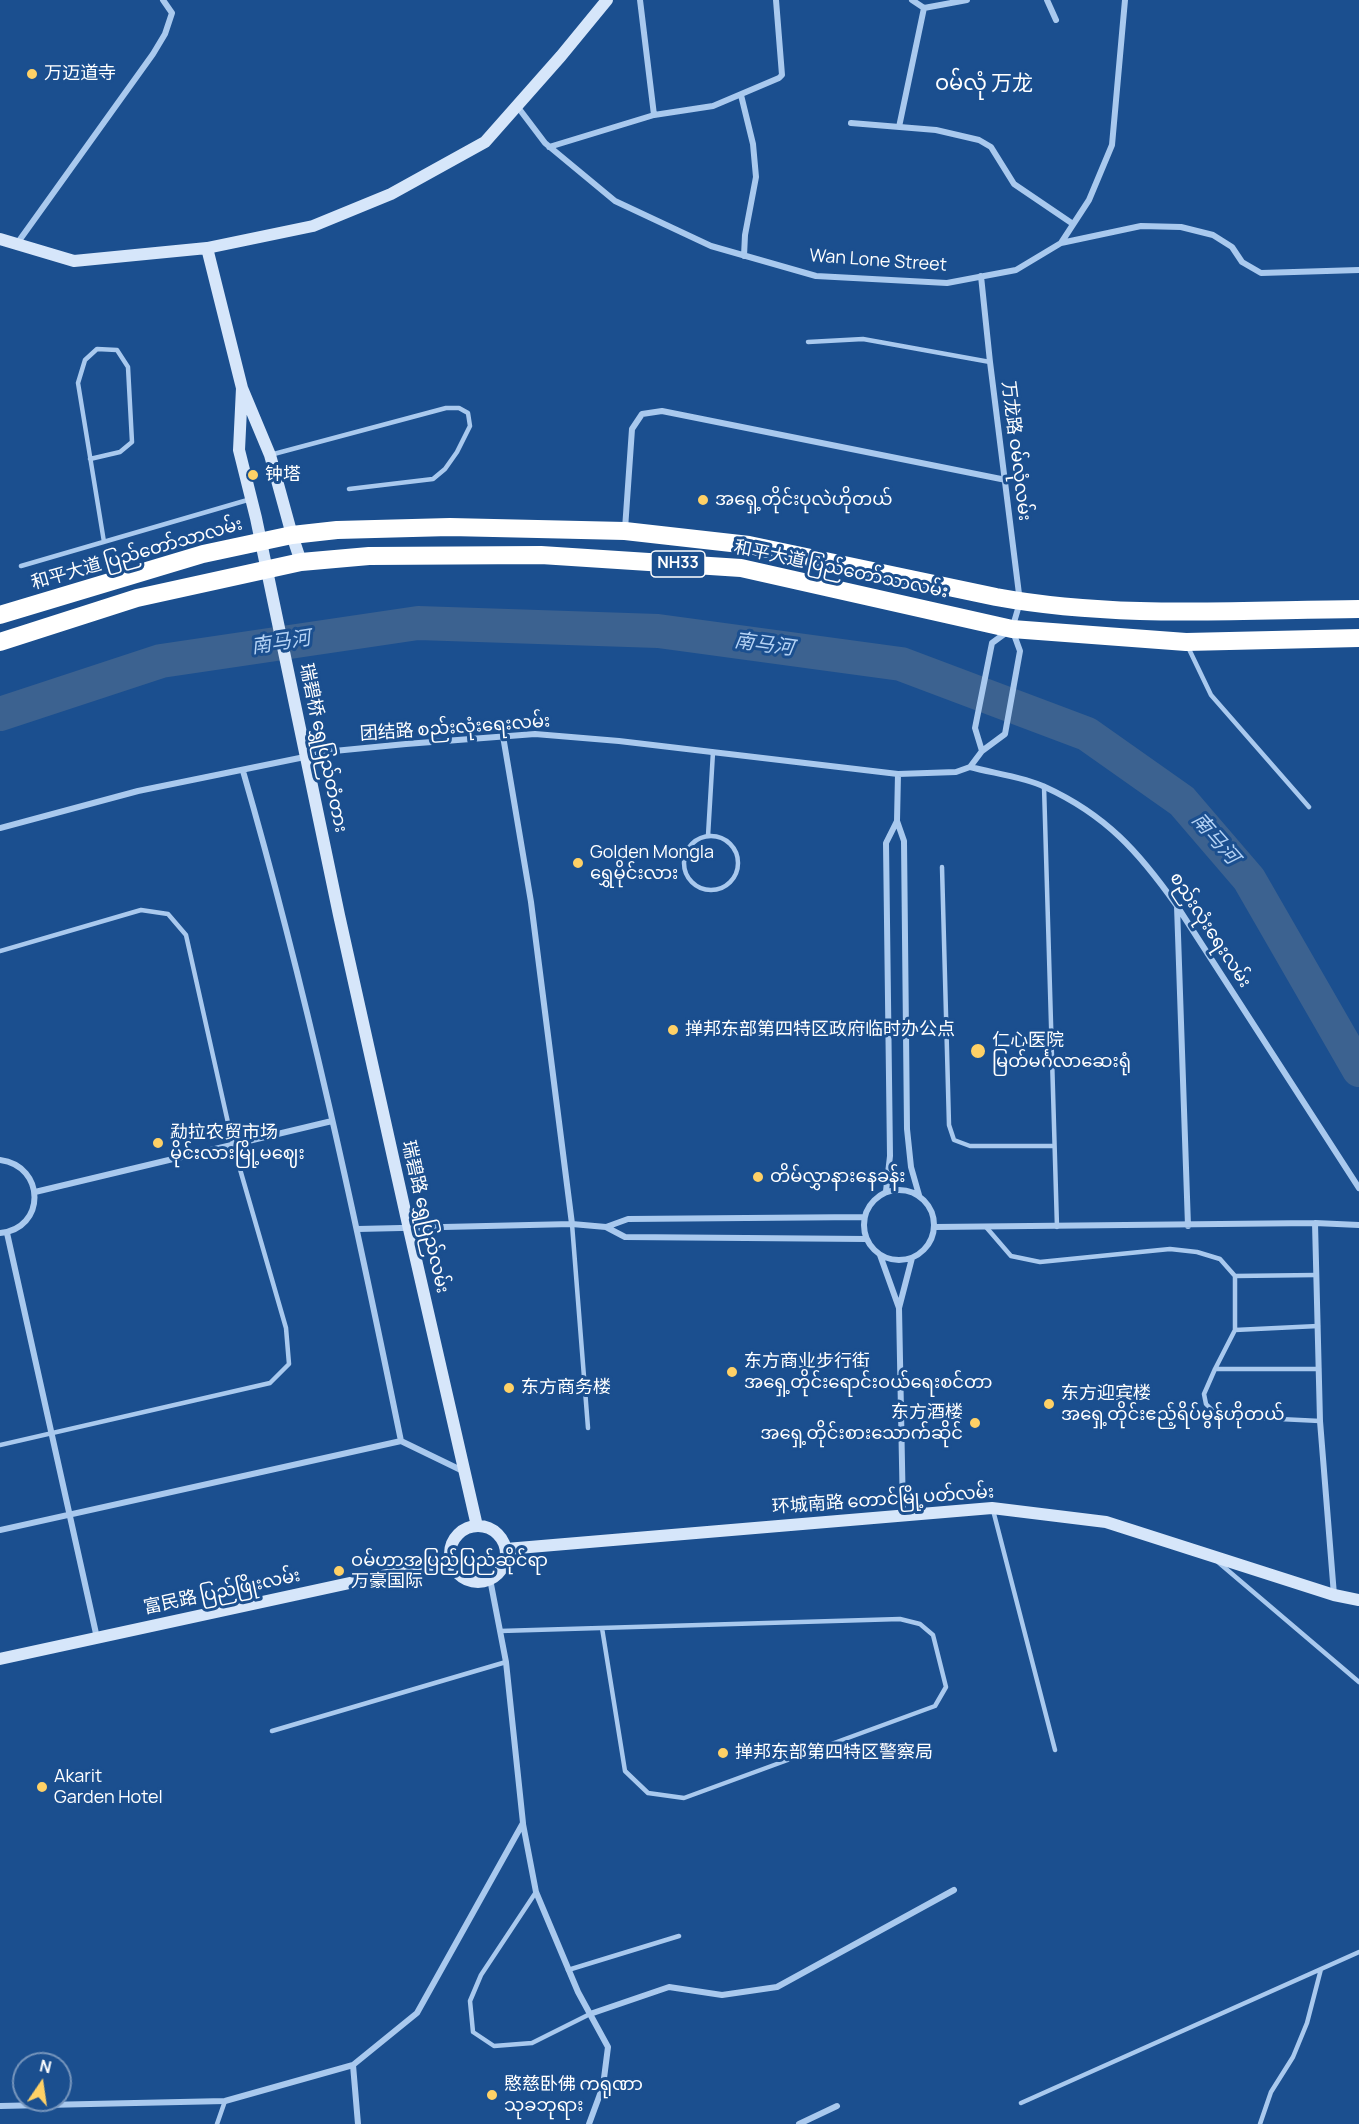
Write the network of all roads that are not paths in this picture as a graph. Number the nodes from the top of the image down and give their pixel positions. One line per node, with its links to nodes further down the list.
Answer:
1 (163, 0): 20 (street)
2 (607, 0): 12 (street)
3 (640, 0): 13 (street)
4 (778, 0): 11 (street)
5 (912, 0): 9 (street)
6 (967, 0): 9 (street)
7 (1047, 0): 10 (street)
8 (1125, 0): 17 (street, Wan Lone Street)
9 (924, 8): 15 (street)
10 (1056, 20)
11 (741, 95): 13 (street); 22 (street)
12 (518, 106): 16 (street, Wan Lone Street); 21 (street)
13 (654, 115): 16 (street)
14 (850, 123): 15 (street)
15 (899, 127): 17 (street)
16 (549, 147): 22 (street, Wan Lone Street)
17 (1073, 224): 19 (street, Wan Lone Street)
18 (0, 239): 20 (street)
19 (1061, 243): 23 (street); 24 (street, Wan Lone Street)
20 (15, 245): 21 (street)
21 (207, 248): 27 (street)
22 (744, 256): 24 (street, Wan Lone Street)
23 (1359, 270)
24 (981, 276): 26 (street, 万龙路 ဝမ်လုံလမ်း)
25 (808, 342): 26 (lane)
26 (990, 362): 30 (street, 万龙路 ဝမ်လုံလမ်း)
27 (242, 388): 28 (street); 32 (street)
28 (270, 455): 31 (lane); 34 (street)
29 (90, 459): 29 (lane); 35 (lane)
30 (1006, 480): 33 (street); 38 (street, 万龙路 ဝမ်လုံလမ်း)
31 (350, 489)
32 (251, 499): 35 (lane); 58 (street, 瑞碧桥 ရွှေပြည်တံတား)
33 (625, 531): 34 (highway, 和平大道 ပြည်တော်သာလမ်း / NH33); 38 (highway, 和平大道 ပြည်တော်သာလမ်း / NH33)
34 (292, 535): 36 (street); 40 (highway, 和平大道 ပြည်တော်သာလမ်း / NH33)
35 (104, 542): 37 (lane)
36 (301, 562): 41 (highway, 和平大道 ပြည်တော်သာလမ်း / NH33); 43 (highway, 和平大道 ပြည်တော်သာလမ်း / NH33)
37 (21, 566)
38 (1020, 602): 39 (highway, 和平大道 ပြည်တော်သာလမ်း / NH33); 41 (street, 万龙路 ဝမ်လုံလမ်း)
39 (1359, 609)
40 (0, 615)
41 (1012, 629): 44 (highway, 和平大道 ပြည်တော်သာလမ်း / NH33); 46 (street); 46 (street)
42 (1359, 638): 44 (highway, 和平大道 ပြည်တော်သာလမ်း / NH33)
43 (0, 642)
44 (1186, 642): 52 (lane)
45 (503, 736): 47 (street, 团结路 စည်းလုံးရေးလမ်း); 49 (street, 团结路 စည်းလုံးရေးလမ်း); 69 (street)
46 (982, 751): 48 (street)
47 (713, 752): 50 (street, 团结路 စည်းလုံးရေးလမ်း); 55 (lane)
48 (970, 767): 50 (street, 团结路 စည်းလုံးရေးလမ်း); 51 (street, စည်းလုံးရေးလမ်း)
49 (243, 771): 54 (street, 团结路 စည်းလုံးရေးလမ်း); 60 (street)
50 (898, 774): 53 (street)
51 (1044, 786): 57 (street, စည်းလုံးရေးလမ်း); 62 (lane)
52 (1309, 807)
53 (897, 821): 65 (street); 67 (street)
54 (0, 828)
55 (708, 836): 55 (lane)
56 (942, 867): 62 (lane)
57 (1177, 906): 64 (street, စည်းလုံးရေးလမ်း); 72 (street)
58 (339, 915): 78 (street, 瑞碧路 ရွှေပြည်လမ်း)
59 (0, 951): 61 (lane)
60 (332, 1121): 61 (street); 77 (street)
61 (233, 1145): 66 (street); 92 (lane)
62 (1054, 1146): 76 (lane)
63 (0, 1160): 66 (street)
64 (1359, 1188)
65 (886, 1191): 67 (street); 68 (street)
66 (35, 1192): 79 (street)
67 (919, 1195): 74 (street)
68 (864, 1217): 73 (street); 80 (street)
69 (572, 1224): 73 (street); 78 (street); 91 (lane)
70 (1315, 1224): 71 (street); 72 (street); 83 (street)
71 (1359, 1225)
72 (1188, 1226): 76 (street)
73 (606, 1227): 80 (street)
74 (935, 1227): 75 (street); 82 (street)
75 (986, 1227): 76 (street); 84 (lane)
76 (1057, 1227)
77 (358, 1229): 78 (street); 93 (street)
78 (409, 1229): 95 (street, 瑞碧路 ရွှေပြည်လမ်း)
79 (3, 1233): 92 (street)
80 (866, 1239): 81 (street)
81 (880, 1255): 82 (street); 85 (street)
82 (912, 1258): 85 (street)
83 (1316, 1275): 84 (lane); 86 (street)
84 (1235, 1276): 87 (lane)
85 (899, 1308): 98 (street)
86 (1318, 1326): 87 (lane); 89 (street)
87 (1235, 1330): 88 (lane)
88 (1215, 1369): 89 (lane); 90 (lane)
89 (1318, 1369): 90 (street)
90 (1320, 1421): 105 (street)
91 (588, 1428)
92 (51, 1433): 94 (lane); 97 (street)
93 (401, 1441): 95 (street); 97 (street)
94 (0, 1445)
95 (465, 1472): 99 (street, 瑞碧路 ရွှေပြည်လမ်း)
96 (992, 1508): 98 (street, 环城南路 တောင်မြို့ပတ်လမ်း); 102 (street, 环城南路 တောင်မြို့ပတ်လမ်း); 114 (lane)
97 (69, 1514): 100 (street); 109 (street)
98 (903, 1516): 101 (street, 环城南路 တောင်မြို့ပတ်လမ်း)
99 (477, 1526): 101 (street); 103 (street)
100 (0, 1530)
101 (506, 1549): 104 (street)
102 (1209, 1554): 105 (street, 环城南路 တောင်မြို့ပတ်လမ်း); 112 (lane)
103 (451, 1561): 104 (street); 109 (street, 富民路 ပြည်ဖြိုးလမ်း)
104 (490, 1580): 108 (street)
105 (1334, 1595): 106 (street, 环城南路 တောင်မြို့ပတ်လမ်း)
106 (1359, 1600)
107 (602, 1628): 107 (lane); 108 (lane)
108 (500, 1631): 111 (street)
109 (97, 1638): 110 (street, 富民路 ပြည်ဖြိုးလမ်း)
110 (0, 1659)
111 (506, 1662): 113 (lane); 115 (street)
112 (1359, 1682)
113 (272, 1731)
114 (1055, 1750)
115 (523, 1823): 117 (street); 123 (street)
116 (954, 1890): 122 (street)
117 (536, 1892): 121 (street); 122 (lane)
118 (680, 1936): 121 (lane)
119 (1359, 1952): 120 (lane)
120 (1321, 1969): 125 (lane); 132 (lane)
121 (568, 1970): 122 (street)
122 (590, 2014): 130 (street)
123 (353, 2066): 124 (street); 129 (street)
124 (225, 2100): 126 (street); 128 (lane)
125 (1021, 2103)
126 (0, 2106)
127 (837, 2106): 131 (street)
128 (217, 2124)
129 (358, 2124)
130 (589, 2124)
131 (799, 2124)
132 (1260, 2124)

